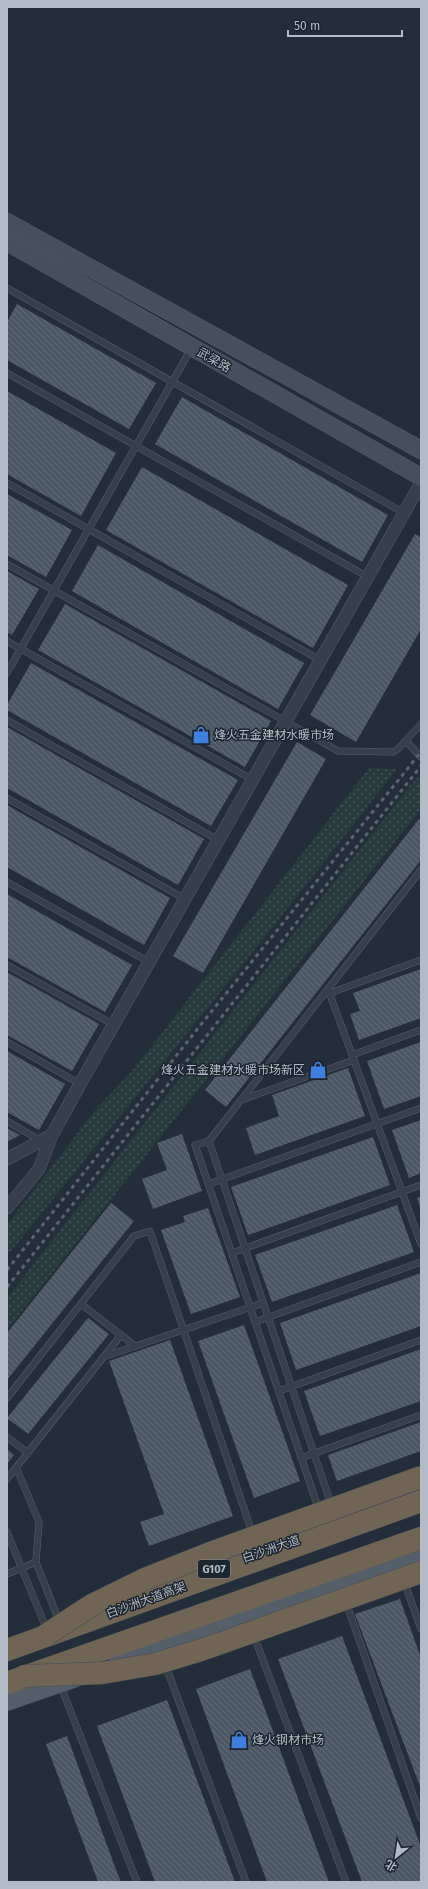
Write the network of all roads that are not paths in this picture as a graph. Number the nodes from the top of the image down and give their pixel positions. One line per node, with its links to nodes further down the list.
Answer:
1 (7, 222): 8 (main road, 武梁路)
2 (7, 242): 4 (main road, 武梁路)
3 (7, 288): 6 (lane)
4 (192, 347): 6 (lane); 9 (main road, 武梁路)
5 (7, 373): 7 (lane)
6 (172, 381): 7 (lane); 12 (lane)
7 (136, 446): 13 (lane); 15 (lane)
8 (421, 450)
9 (421, 477)
10 (7, 483): 13 (lane)
11 (421, 483): 12 (street)
12 (404, 513): 15 (street)
13 (88, 529): 16 (lane); 19 (lane)
14 (7, 564): 16 (lane)
15 (368, 577): 19 (street)
16 (54, 591): 18 (lane); 22 (lane)
17 (7, 641): 18 (lane)
18 (20, 648): 20 (lane); 26 (lane)
19 (320, 660): 22 (street)
20 (7, 672)
21 (7, 720): 28 (lane)
22 (285, 722): 24 (lane); 26 (street)
23 (421, 724): 24 (lane)
24 (406, 741): 25 (lane)
25 (421, 757)
26 (252, 780): 28 (street)
27 (7, 798): 31 (lane)
28 (218, 840): 31 (street)
29 (421, 870): 35 (lane)
30 (7, 882): 33 (lane)
31 (185, 899): 33 (street)
32 (421, 960): 35 (lane)
33 (149, 962): 36 (street)
34 (7, 965): 36 (lane)
35 (329, 991): 39 (lane); 41 (lane)
36 (114, 1025): 40 (street)
37 (421, 1030): 39 (lane)
38 (7, 1042): 40 (lane)
39 (353, 1057): 41 (lane); 44 (lane)
40 (80, 1084): 45 (street)
41 (241, 1100): 47 (lane)
42 (421, 1108): 44 (lane)
43 (7, 1121): 46 (lane)
44 (377, 1124): 49 (lane); 52 (lane)
45 (52, 1135): 46 (street); 53 (street)
46 (41, 1141): 48 (street)
47 (209, 1141): 49 (lane); 50 (lane)
48 (7, 1159)
49 (221, 1180): 50 (lane); 55 (lane)
50 (209, 1184): 56 (lane)
51 (421, 1185): 52 (lane)
52 (402, 1192): 54 (lane); 55 (lane)
53 (7, 1208)
54 (421, 1244)
55 (244, 1248): 56 (lane); 58 (lane)
56 (232, 1253): 60 (lane)
57 (421, 1262): 61 (lane)
58 (263, 1303): 60 (lane); 61 (lane)
59 (81, 1304): 63 (lane); 64 (lane); 70 (lane)
60 (250, 1307): 62 (lane); 63 (lane)
61 (268, 1318): 62 (lane); 68 (lane)
62 (255, 1322): 69 (lane)
63 (184, 1330): 66 (lane); 84 (lane)
64 (121, 1335): 66 (lane); 67 (lane)
65 (421, 1340): 68 (lane)
66 (135, 1346): 67 (lane)
67 (103, 1357): 73 (lane)
68 (291, 1386): 69 (lane); 74 (lane)
69 (279, 1391): 75 (lane)
70 (7, 1398)
71 (421, 1415): 74 (lane)
72 (7, 1437): 73 (lane)
73 (28, 1453): 76 (lane)
74 (314, 1453): 75 (lane); 81 (lane)
75 (301, 1458): 81 (lane)
76 (16, 1467): 78 (lane); 86 (lane)
77 (421, 1477): 94 (highway, bridge)
78 (7, 1479)
79 (421, 1496): 81 (main road, 白沙洲大道 / G107)
80 (421, 1501): 94 (highway, 白沙洲大道高架, bridge)
81 (331, 1524): 94 (main road, 白沙洲大道 / G107)
82 (7, 1532): 87 (lane)
83 (421, 1538): 99 (highway, bridge)
84 (257, 1546)
85 (421, 1560): 88 (main road)
86 (36, 1562): 87 (lane); 94 (lane)
87 (22, 1568): 90 (lane); 94 (lane)
88 (400, 1568): 91 (main road); 92 (lane)
89 (421, 1572): 99 (highway, bridge)
90 (7, 1574)
91 (341, 1588): 93 (main road); 102 (lane)
92 (418, 1613): 95 (lane)
93 (248, 1619): 97 (main road); 105 (lane)
94 (51, 1629): 96 (main road, 白沙洲大道 / G107); 98 (highway, 白沙洲大道高架)
95 (421, 1629)
96 (7, 1641)
97 (160, 1649): 100 (main road); 104 (lane)
98 (7, 1650)
99 (15, 1679)
100 (60, 1683): 101 (main road); 103 (lane)
101 (7, 1701)
102 (421, 1818)
103 (137, 1882)
104 (246, 1882)
105 (346, 1882)

